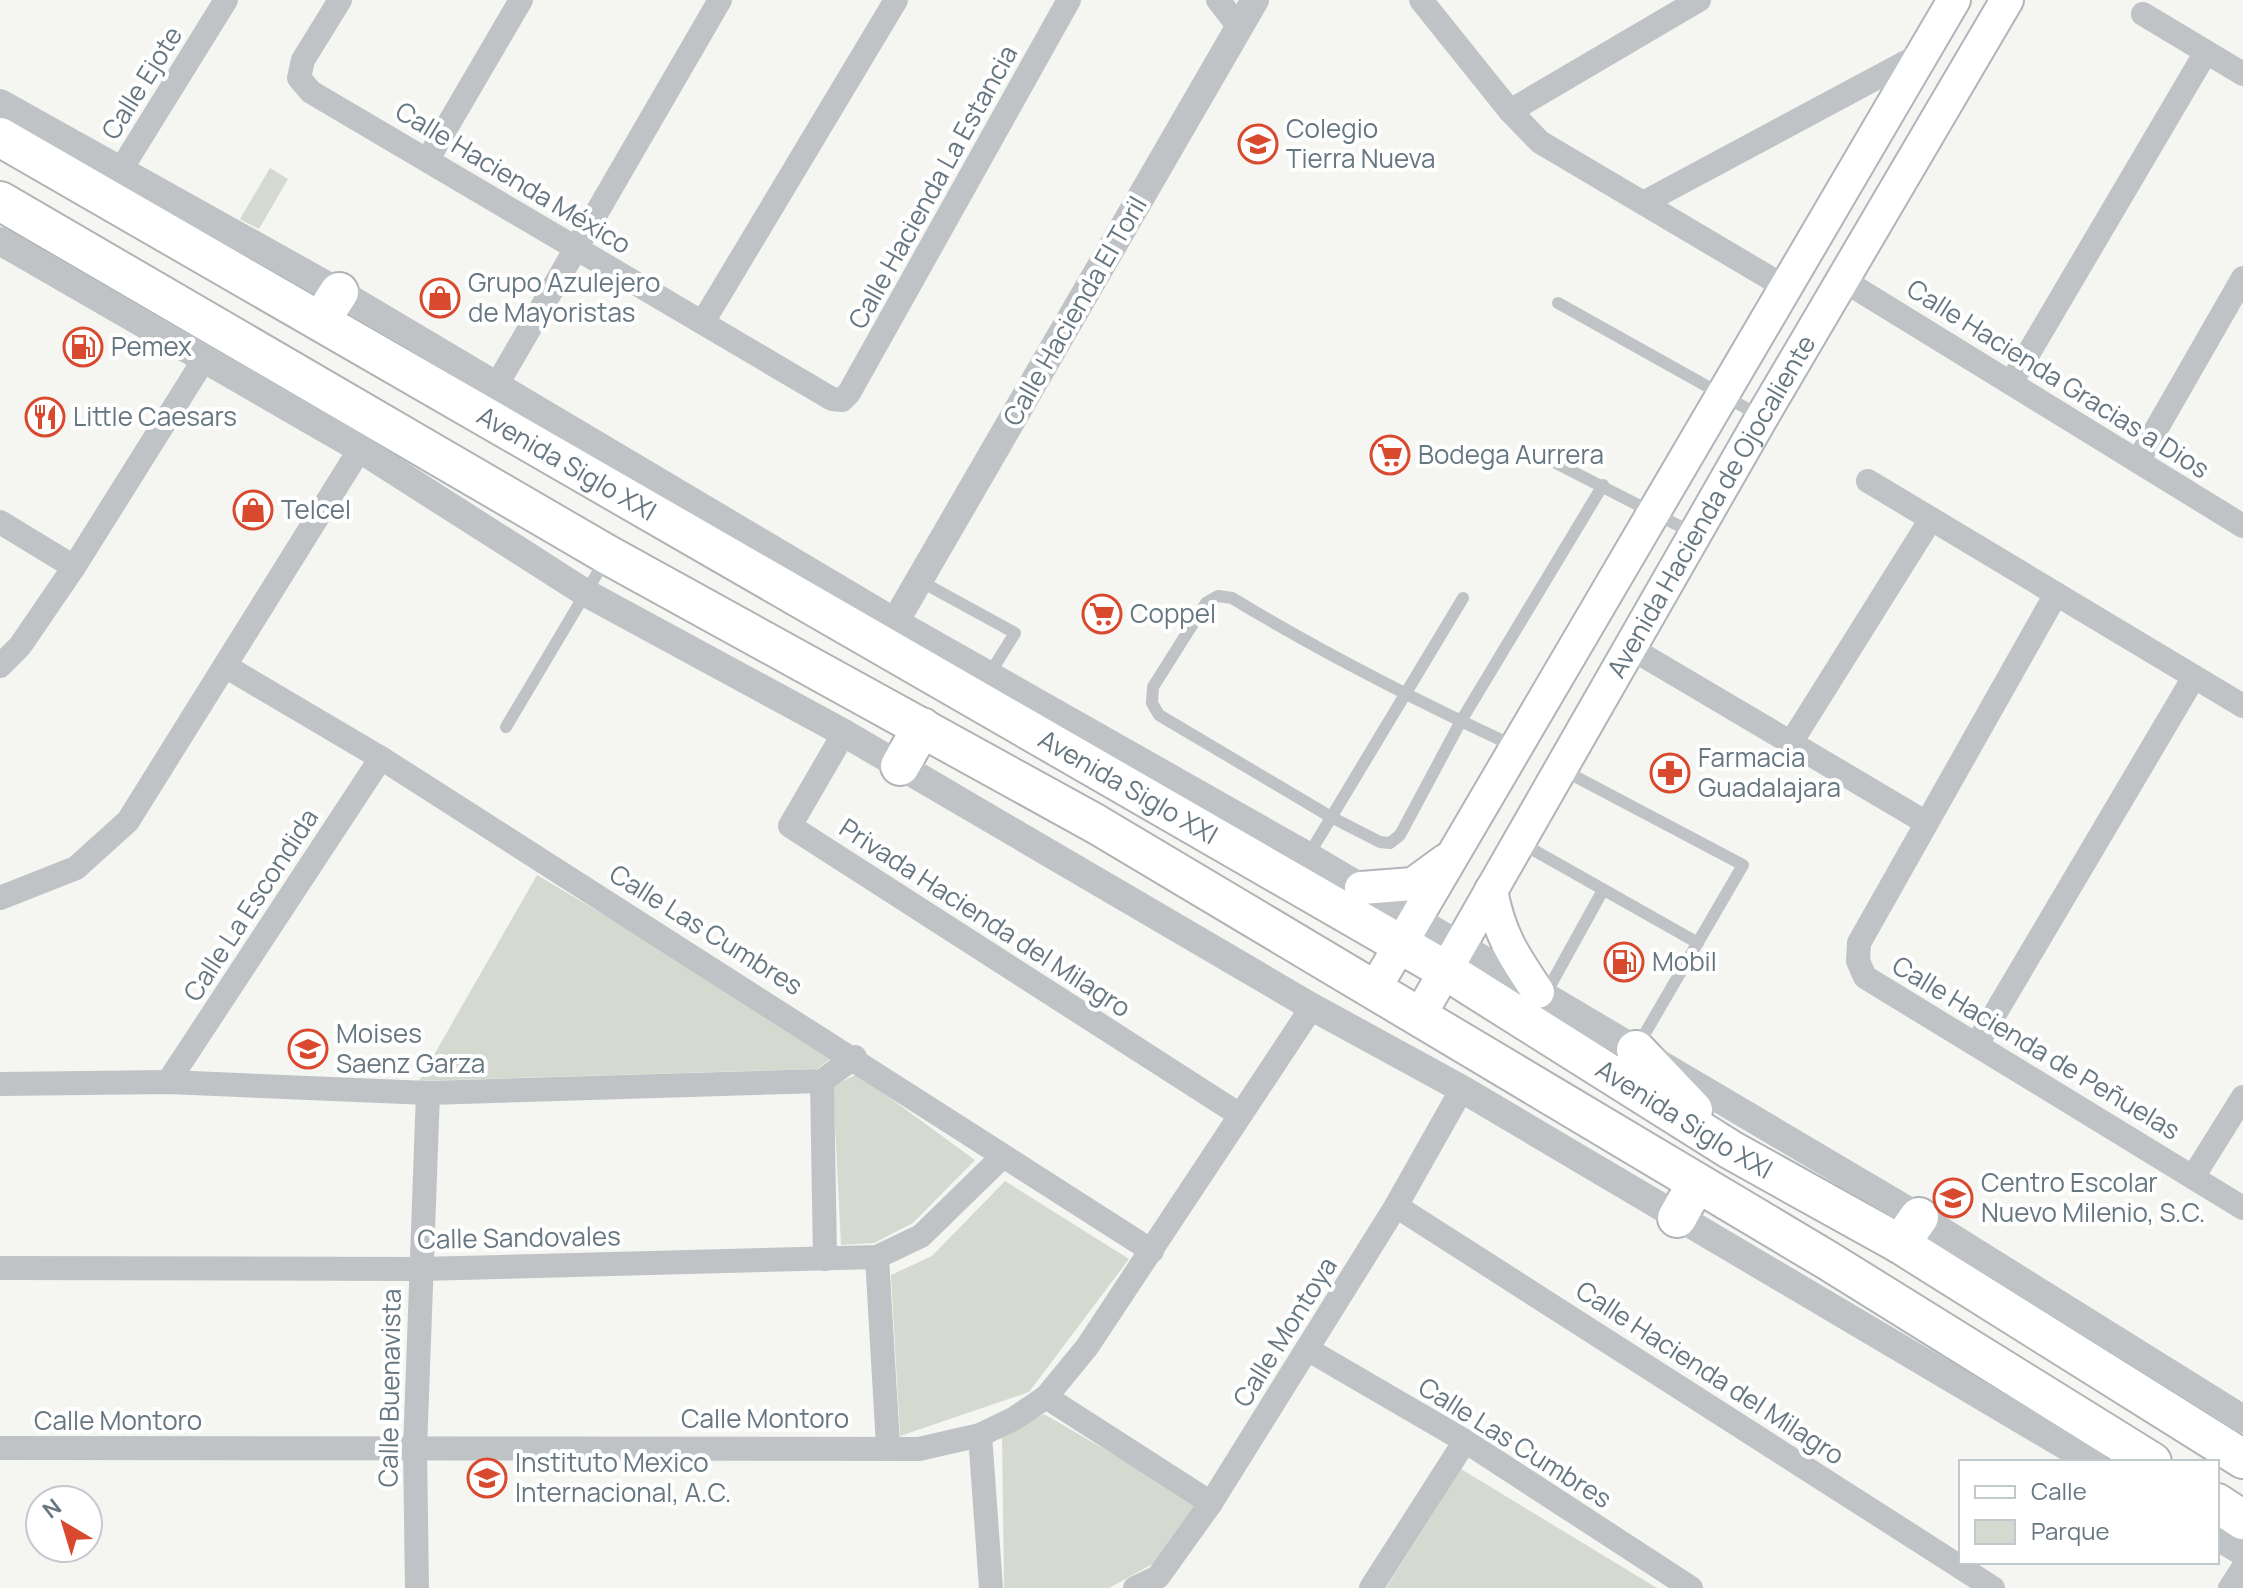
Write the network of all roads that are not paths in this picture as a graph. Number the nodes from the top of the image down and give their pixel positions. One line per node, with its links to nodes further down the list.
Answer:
1 (226, 0): 22 (street, Calle Ejote)
2 (340, 0): 21 (street, Calle Hacienda México)
3 (521, 0): 21 (street)
4 (720, 0): 26 (street)
5 (896, 0): 33 (street)
6 (1069, 0): 38 (street, Calle Hacienda La Estancia)
7 (1218, 0): 14 (street)
8 (1255, 0): 14 (street, Calle Hacienda El Toril)
9 (1421, 0): 19 (street)
10 (1699, 0): 19 (street)
11 (1954, 0): 16 (main road, Avenida Hacienda de Ojocaliente)
12 (2007, 0): 28 (main road, Avenida Hacienda de Ojocaliente)
13 (2143, 14): 15 (street)
14 (1239, 27): 52 (street, Calle Hacienda El Toril)
15 (2206, 52): 17 (street); 35 (street)
16 (1923, 53): 24 (street); 29 (main road, Avenida Hacienda de Ojocaliente)
17 (2243, 74)
18 (0, 103): 22 (street, Avenida Siglo XXI)
19 (1510, 111): 24 (street)
20 (0, 137): 22 (highway, Avenida Siglo XXI)
21 (428, 159): 26 (street, Calle Hacienda México)
22 (112, 183): 32 (highway, Avenida Siglo XXI)
23 (0, 201): 30 (highway, Avenida Siglo XXI)
24 (1645, 202): 29 (street)
25 (0, 241): 30 (street, Avenida Siglo XXI)
26 (577, 248): 33 (street, Calle Hacienda México); 36 (street)
27 (2243, 278): 42 (street)
28 (1843, 280): 35 (street, Calle Hacienda Gracias a Dios); 39 (main road, Avenida Hacienda de Ojocaliente)
29 (1785, 287): 37 (main road, Avenida Hacienda de Ojocaliente)
30 (131, 295): 34 (street, Avenida Siglo XXI); 50 (highway, Avenida Siglo XXI)
31 (1558, 303): 37 (lane)
32 (330, 306): 36 (street, Avenida Siglo XXI); 82 (highway, Avenida Siglo XXI)
33 (703, 322): 38 (street, Calle Hacienda México)
34 (205, 358): 40 (street, Avenida Siglo XXI); 51 (street)
35 (2011, 383): 42 (street, Calle Hacienda Gracias a Dios)
36 (495, 388): 56 (street, Avenida Siglo XXI)
37 (1722, 394): 39 (lane); 45 (main road, Avenida Hacienda de Ojocaliente)
38 (842, 400)
39 (1762, 417): 49 (main road, Avenida Hacienda de Ojocaliente)
40 (360, 449): 53 (street, Avenida Siglo XXI); 59 (street)
41 (1544, 457): 44 (lane)
42 (2138, 461): 48 (street, Calle Hacienda Gracias a Dios)
43 (1868, 481): 46 (street)
44 (1603, 485): 45 (lane); 64 (lane)
45 (1654, 511): 49 (lane); 69 (main road, Avenida Hacienda de Ojocaliente)
46 (1931, 519): 54 (street); 68 (street)
47 (0, 522): 51 (street)
48 (2243, 526)
49 (1695, 534): 57 (main road, Avenida Hacienda de Ojocaliente)
50 (608, 555): 53 (lane); 66 (highway, Avenida Siglo XXI)
51 (74, 567): 58 (street)
52 (920, 581): 56 (street, Calle Hacienda El Toril); 60 (lane)
53 (584, 592): 65 (lane); 67 (street, Avenida Siglo XXI)
54 (2056, 594): 61 (street); 74 (street, Calle Hacienda de Peñuelas)
55 (1463, 598): 62 (lane)
56 (895, 622): 60 (street, Avenida Siglo XXI)
57 (1629, 647): 68 (street); 72 (main road, Avenida Hacienda de Ojocaliente)
58 (0, 666)
59 (225, 666): 70 (street, Calle Las Cumbres); 81 (street)
60 (989, 675): 77 (street, Avenida Siglo XXI)
61 (2194, 677): 63 (street); 89 (street)
62 (1403, 694): 64 (lane); 73 (lane); 73 (lane)
63 (2243, 706)
64 (1461, 721): 69 (lane); 73 (lane)
65 (506, 727)
66 (922, 727): 71 (highway); 85 (highway, Avenida Siglo XXI)
67 (844, 733): 71 (street, Avenida Siglo XXI); 98 (street, Privada Hacienda del Milagro)
68 (1792, 741): 74 (street)
69 (1517, 747): 76 (main road, Avenida Hacienda de Ojocaliente)
70 (381, 758): 91 (street, Calle Las Cumbres); 93 (street, Calle La Escondida)
71 (900, 766): 87 (street, Avenida Siglo XXI)
72 (1560, 769): 75 (main road, Avenida Hacienda de Ojocaliente); 83 (lane)
73 (1331, 817): 77 (lane)
74 (1925, 822): 89 (street, Calle Hacienda de Peñuelas)
75 (1518, 841): 79 (main road, Avenida Hacienda de Ojocaliente); 80 (lane)
76 (1458, 850): 78 (main road); 82 (main road, Avenida Hacienda de Ojocaliente)
77 (1308, 856): 78 (street, Avenida Siglo XXI)
78 (1361, 888): 82 (street, Avenida Siglo XXI)
79 (1491, 890): 84 (main road, Avenida Hacienda de Ojocaliente); 86 (main road)
80 (1603, 890): 83 (lane); 86 (lane)
81 (0, 898)
82 (1408, 933): 84 (highway, Avenida Siglo XXI); 85 (main road, Avenida Hacienda de Ojocaliente)
83 (1698, 943): 90 (lane)
84 (1452, 958): 86 (street, Avenida Siglo XXI); 88 (main road, Avenida Hacienda de Ojocaliente); 99 (highway, Avenida Siglo XXI)
85 (1375, 988): 88 (highway, Avenida Siglo XXI)
86 (1541, 994): 90 (street, Avenida Siglo XXI)
87 (1312, 1007): 95 (street, Avenida Siglo XXI); 98 (street, Calle Montoro)
88 (1420, 1015): 102 (highway, Avenida Siglo XXI)
89 (1977, 1044): 101 (street, Calle Hacienda de Peñuelas)
90 (1636, 1050): 99 (highway); 106 (street, Avenida Siglo XXI)
91 (855, 1057): 92 (street); 100 (street, Calle Las Cumbres)
92 (822, 1081): 96 (street); 109 (street)
93 (168, 1082): 94 (street); 96 (street)
94 (0, 1084)
95 (1462, 1089): 103 (street, Calle Montoya); 105 (street, Avenida Siglo XXI)
96 (428, 1093): 111 (street, Calle Buenavista)
97 (2243, 1097): 101 (street)
98 (1240, 1115): 107 (street, Calle Montoro)
99 (1731, 1150): 106 (highway, Avenida Siglo XXI)
100 (1002, 1157): 107 (street, Calle Las Cumbres); 108 (street, Calle Sandovales)
101 (2193, 1177): 104 (street, Calle Hacienda de Peñuelas)
102 (1696, 1184): 105 (highway); 120 (highway, Avenida Siglo XXI)
103 (1396, 1206): 112 (street, Calle Montoya); 135 (street, Calle Hacienda del Milagro)
104 (2243, 1208)
105 (1677, 1218): 122 (street, Avenida Siglo XXI)
106 (1909, 1230): 114 (street, Avenida Siglo XXI); 121 (highway, Avenida Siglo XXI)
107 (1152, 1251): 113 (street, Calle Montoro)
108 (877, 1257): 109 (street, Calle Sandovales); 117 (street)
109 (825, 1259): 111 (street, Calle Sandovales)
110 (0, 1268): 111 (street, Calle Sandovales)
111 (420, 1269): 119 (street, Calle Buenavista)
112 (1307, 1349): 116 (street, Calle Las Cumbres); 123 (street, Calle Montoya)
113 (1046, 1397): 115 (street, Calle Montoro); 123 (street)
114 (2243, 1419)
115 (980, 1435): 117 (street, Calle Montoro); 131 (street)
116 (1465, 1441): 133 (street); 134 (street, Calle Las Cumbres)
117 (888, 1446): 119 (street, Calle Montoro)
118 (0, 1448): 119 (street, Calle Montoro)
119 (415, 1450): 130 (street, Calle Buenavista)
120 (2133, 1457)
121 (2243, 1459)
122 (2090, 1460)
123 (1211, 1503): 129 (street, Calle Montoya)
124 (2219, 1504): 125 (highway)
125 (2243, 1520)
126 (2219, 1537): 127 (street)
127 (2243, 1552)
128 (2243, 1568): 136 (street)
129 (1166, 1582): 132 (street, Calle Montoya)
130 (417, 1588)
131 (991, 1588)
132 (1135, 1588)
133 (1371, 1588)
134 (1691, 1588)
135 (1993, 1588)
136 (2230, 1588)

